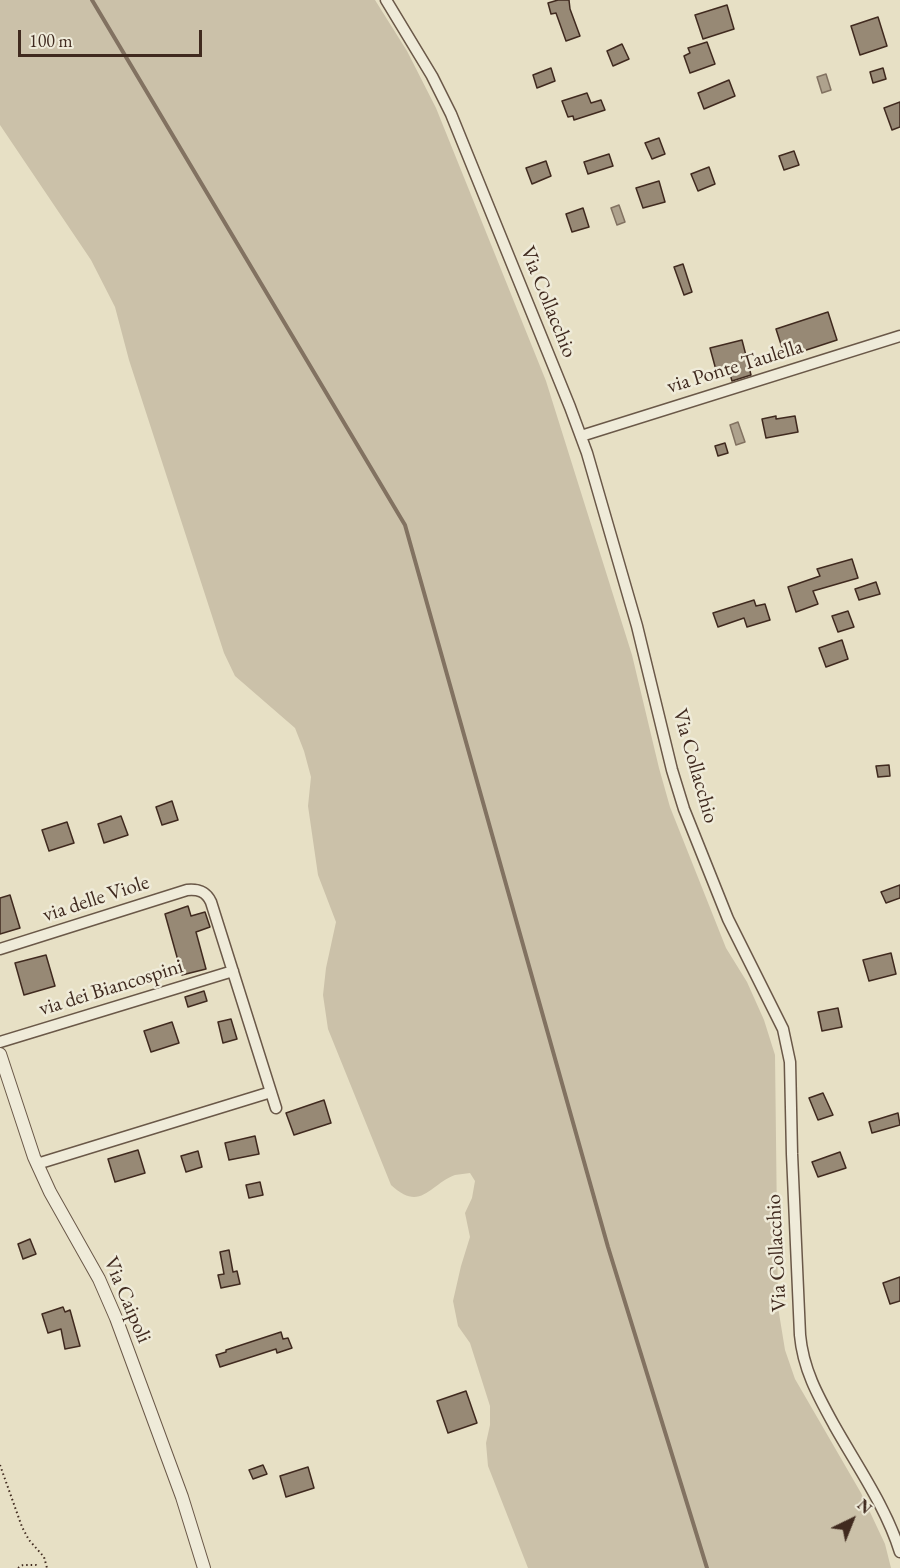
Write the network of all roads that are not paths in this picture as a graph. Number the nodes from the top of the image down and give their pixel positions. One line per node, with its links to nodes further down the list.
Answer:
1 (386, 0): 3 (street, Via Collacchio)
2 (900, 336): 3 (street, via Ponte Taulella)
3 (581, 436): 11 (street, Via Collacchio)
4 (0, 950): 5 (street, via delle Viole)
5 (232, 971): 6 (street, via dei Biancospini); 8 (street)
6 (0, 1042)
7 (0, 1054): 10 (street, Via Caipoli)
8 (271, 1092): 9 (street); 10 (street)
9 (276, 1108)
10 (37, 1164): 12 (street, Via Caipoli)
11 (900, 1552)
12 (204, 1568)

